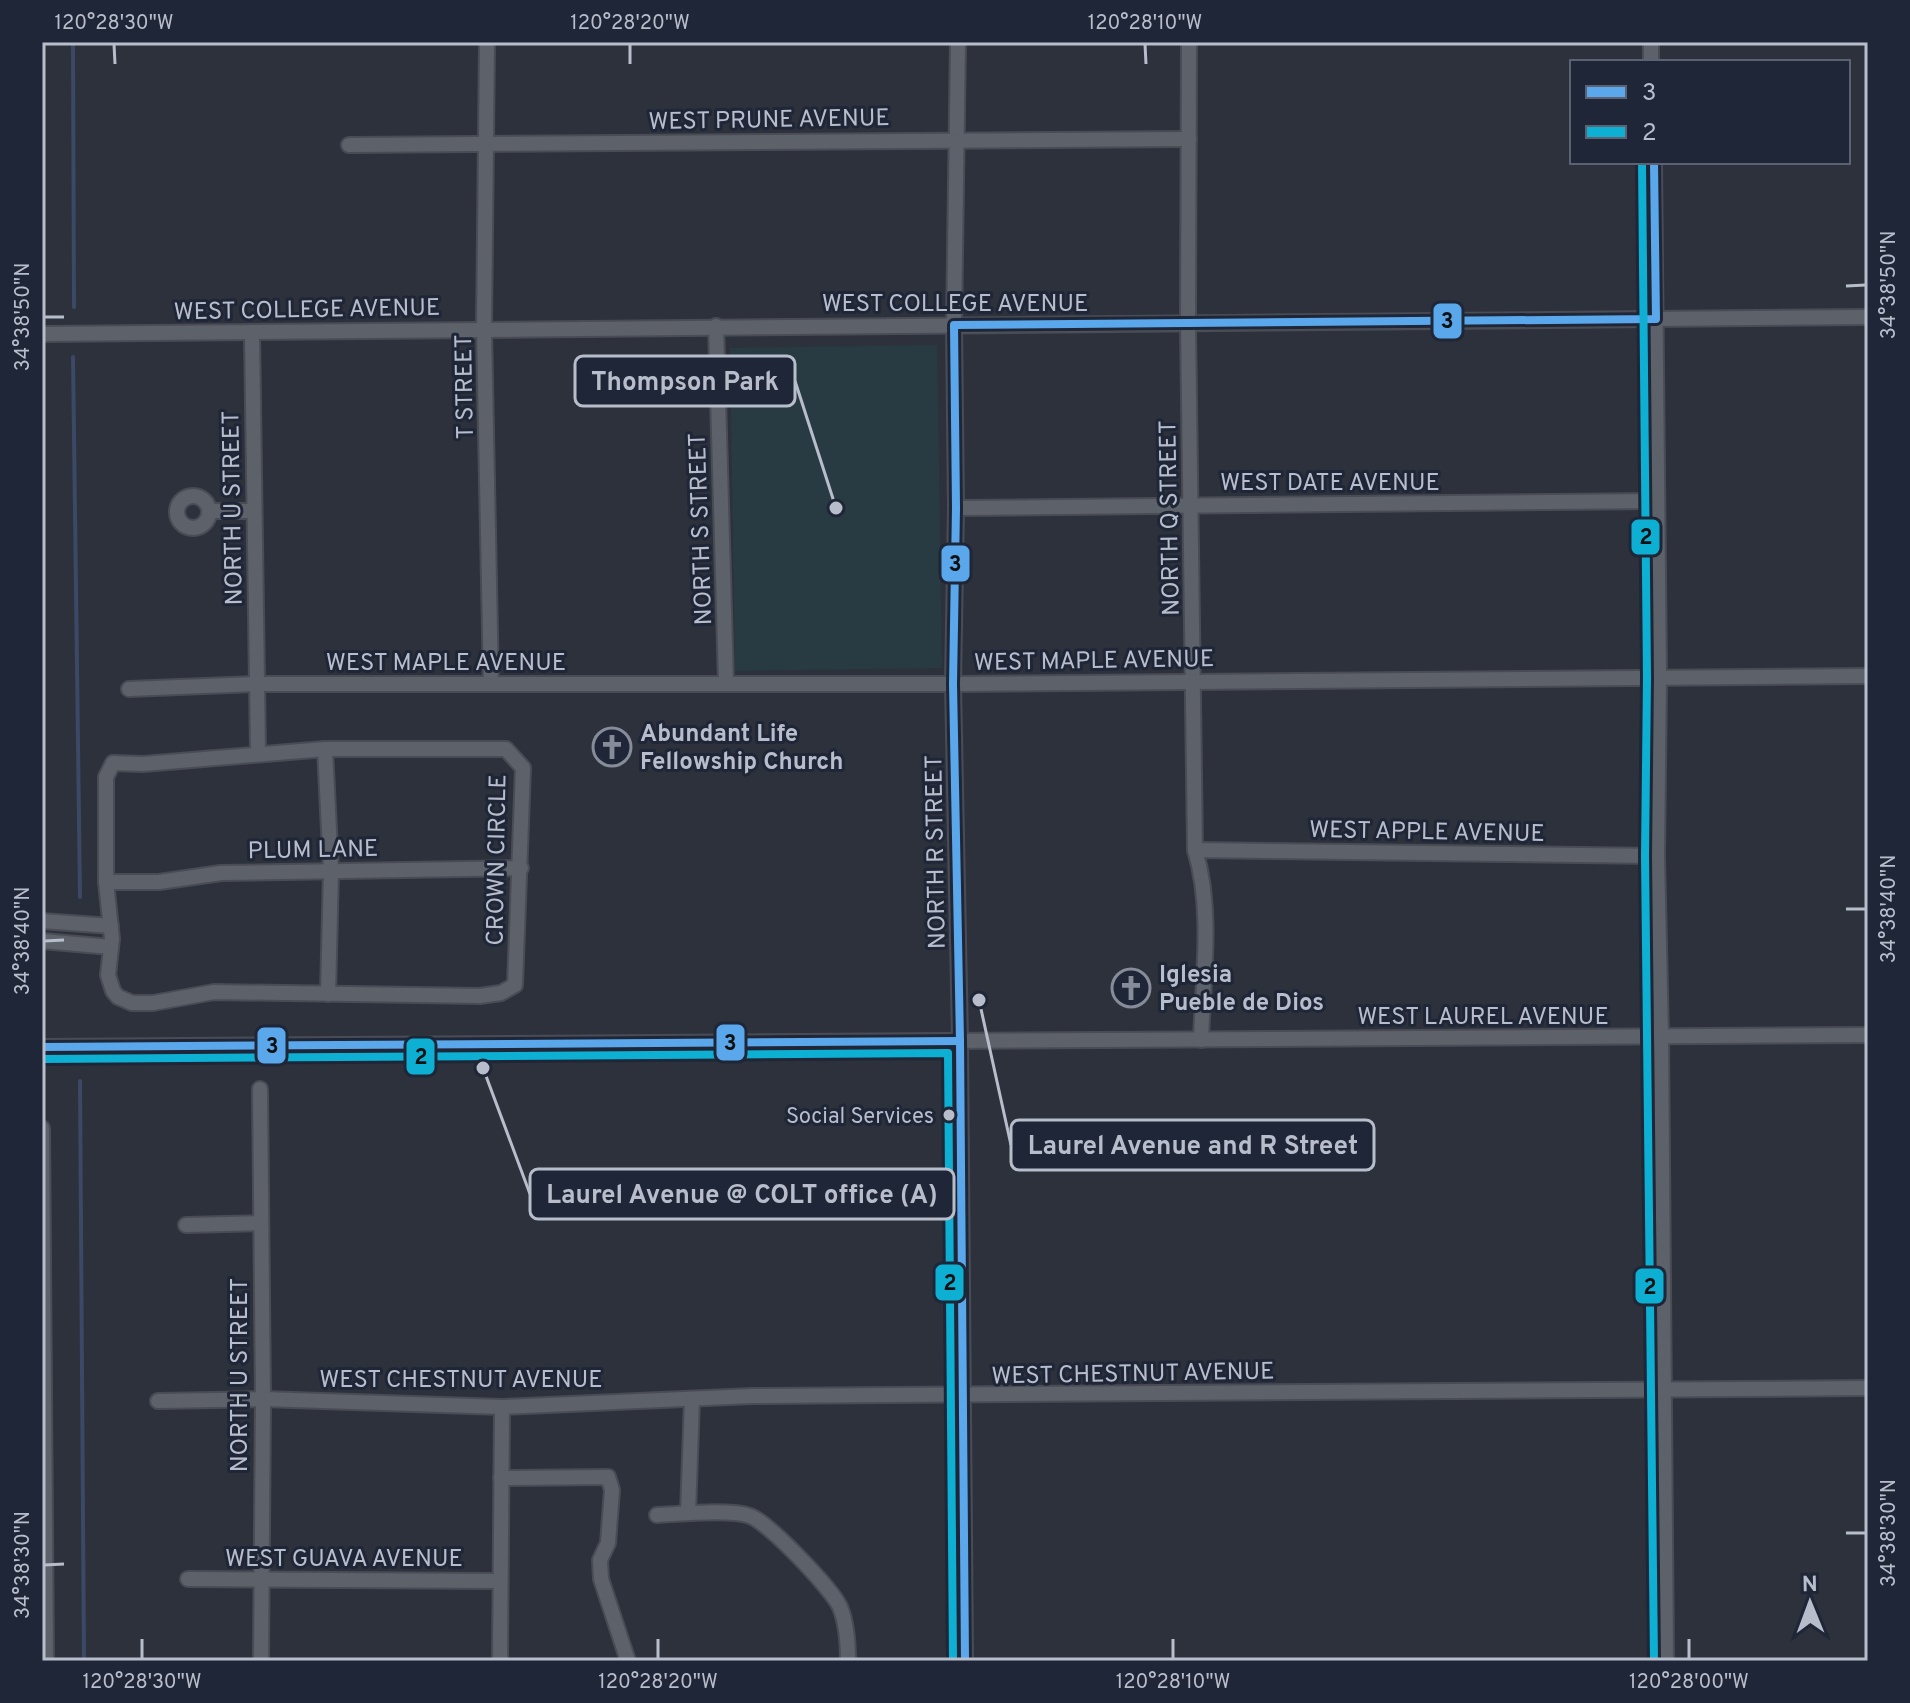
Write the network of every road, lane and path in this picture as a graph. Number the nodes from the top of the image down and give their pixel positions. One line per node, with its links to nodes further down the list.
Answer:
1 (487, 42): 6 (street, T STREET)
2 (958, 42): 4 (street, NORTH R STREET)
3 (1189, 42): 5 (street, NORTH Q STREET)
4 (958, 139): 5 (street, WEST PRUNE AVENUE); 6 (street, WEST PRUNE AVENUE); 12 (street, NORTH R STREET)
5 (1189, 139): 11 (street, NORTH Q STREET)
6 (485, 144): 7 (street, WEST PRUNE AVENUE); 14 (street, T STREET)
7 (349, 145)
8 (1654, 164): 10 (street)
9 (1868, 317): 10 (street, WEST COLLEGE AVENUE)
10 (1656, 319): 11 (street, WEST COLLEGE AVENUE); 17 (street)
11 (1188, 324): 12 (street, WEST COLLEGE AVENUE); 18 (street, NORTH Q STREET)
12 (954, 325): 13 (street, WEST COLLEGE AVENUE); 19 (street, NORTH R STREET)
13 (716, 326): 14 (street, WEST COLLEGE AVENUE); 25 (street, NORTH S STREET)
14 (484, 329): 15 (street, WEST COLLEGE AVENUE); 27 (street, T STREET)
15 (252, 332): 16 (street, WEST COLLEGE AVENUE); 21 (street, NORTH U STREET)
16 (42, 334)
17 (1656, 501): 18 (street, WEST DATE AVENUE); 23 (street)
18 (1191, 505): 19 (street, WEST DATE AVENUE); 24 (street, NORTH Q STREET)
19 (956, 508): 28 (street, NORTH R STREET)
20 (209, 511): 21 (street)
21 (254, 511): 26 (street, NORTH U STREET)
22 (1868, 676): 23 (street, WEST MAPLE AVENUE)
23 (1659, 678): 24 (street, WEST MAPLE AVENUE); 33 (street)
24 (1193, 681): 28 (street, WEST MAPLE AVENUE); 32 (street, NORTH Q STREET)
25 (726, 682): 27 (street, WEST MAPLE AVENUE); 28 (street, WEST MAPLE AVENUE)
26 (255, 684): 27 (street, WEST MAPLE AVENUE); 29 (street, WEST MAPLE AVENUE); 31 (street, NORTH U STREET)
27 (491, 684)
28 (953, 684): 45 (street, NORTH R STREET)
29 (129, 689)
30 (325, 749): 31 (street, CROWN CIRCLE); 34 (street, CROWN CIRCLE); 35 (street)
31 (258, 753): 36 (street, CROWN CIRCLE)
32 (1195, 850): 33 (street, WEST APPLE AVENUE); 44 (street, NORTH Q STREET)
33 (1657, 856): 43 (street)
34 (521, 868): 35 (street, PLUM LANE); 41 (street, CROWN CIRCLE)
35 (331, 871): 36 (street, PLUM LANE); 41 (street)
36 (106, 882): 38 (street, CROWN CIRCLE)
37 (42, 921): 38 (street)
38 (111, 926): 40 (street, CROWN CIRCLE)
39 (42, 941): 40 (street)
40 (111, 947): 41 (street, CROWN CIRCLE)
41 (328, 994)
42 (1868, 1035): 43 (street, WEST LAUREL AVENUE)
43 (1661, 1036): 44 (street, WEST LAUREL AVENUE); 52 (street)
44 (1201, 1040): 45 (street, WEST LAUREL AVENUE)
45 (960, 1041): 46 (street, WEST LAUREL AVENUE); 53 (street, NORTH R STREET)
46 (42, 1047)
47 (260, 1089): 49 (street, NORTH U STREET)
48 (42, 1128): 57 (street)
49 (261, 1223): 50 (street); 54 (street, NORTH U STREET)
50 (186, 1225)
51 (1868, 1388): 52 (street, WEST CHESTNUT AVENUE)
52 (1663, 1390): 53 (street, WEST CHESTNUT AVENUE); 71 (street)
53 (963, 1397): 55 (street, WEST CHESTNUT AVENUE); 70 (street, NORTH R STREET)
54 (263, 1399): 56 (street, WEST CHESTNUT AVENUE); 58 (street, WEST CHESTNUT AVENUE); 62 (street, NORTH U STREET)
55 (692, 1400): 58 (street, WEST CHESTNUT AVENUE); 60 (street)
56 (158, 1401)
57 (43, 1404): 65 (street)
58 (502, 1407): 59 (street)
59 (501, 1478): 64 (street); 68 (street)
60 (688, 1513): 61 (street); 69 (street)
61 (657, 1515)
62 (260, 1578): 63 (street, WEST GUAVA AVENUE); 64 (street, WEST GUAVA AVENUE); 66 (street, NORTH U STREET)
63 (188, 1579)
64 (500, 1581): 67 (street)
65 (46, 1661)
66 (261, 1661)
67 (500, 1661)
68 (628, 1661)
69 (848, 1661)
70 (965, 1661)
71 (1666, 1661)

